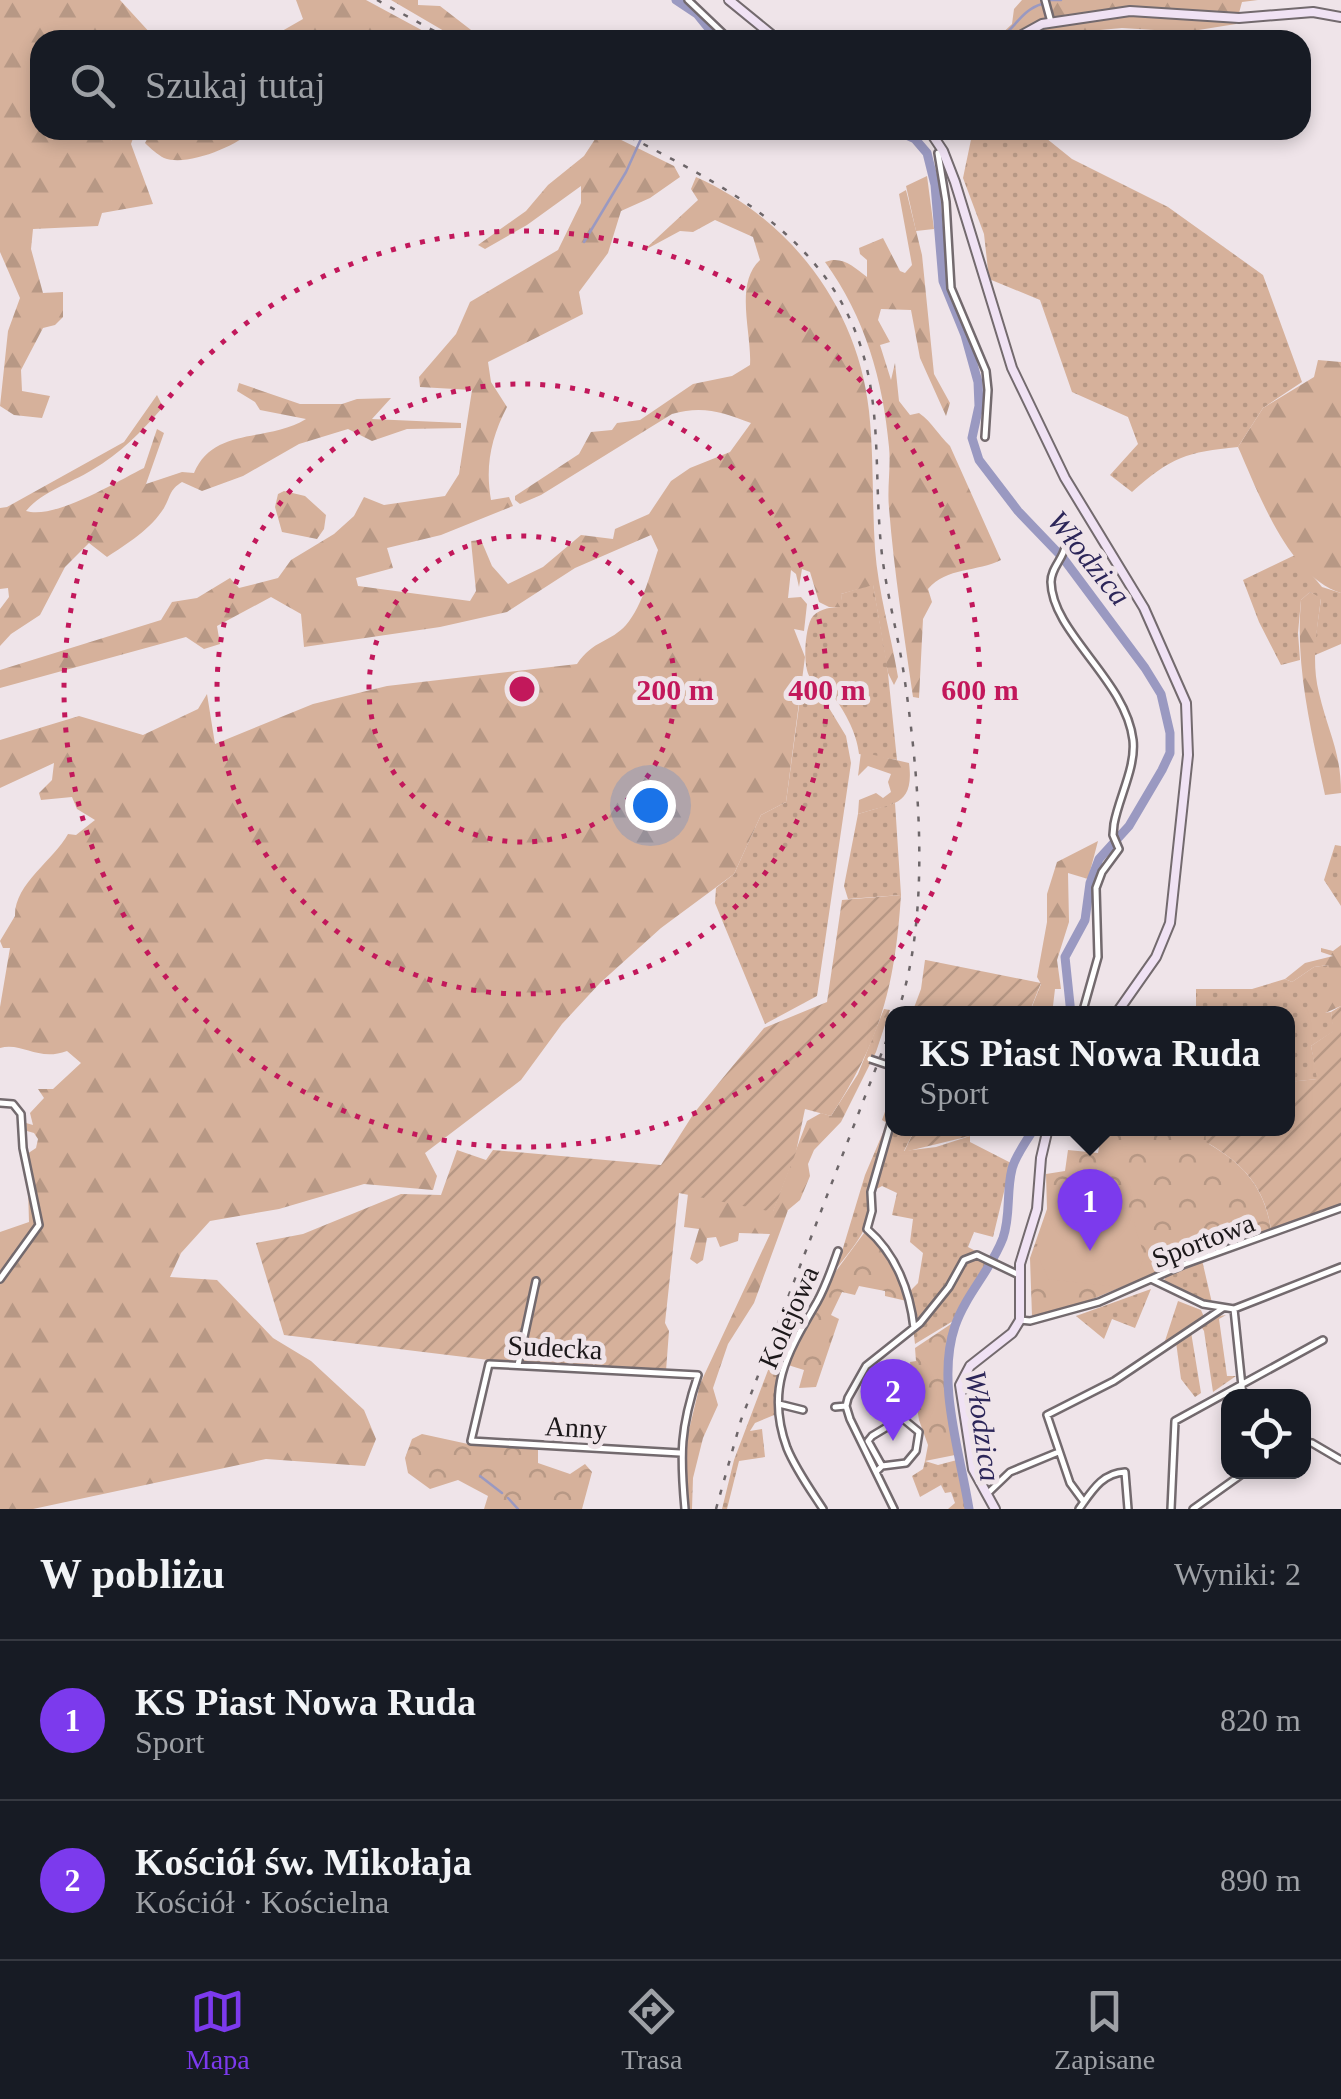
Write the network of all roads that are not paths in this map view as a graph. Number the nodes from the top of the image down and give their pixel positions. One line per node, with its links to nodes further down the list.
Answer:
1 (688, 0): 5 (street)
2 (703, 0): 5 (street)
3 (729, 0): 9 (street)
4 (1045, 0): 7 (street)
5 (696, 5): 8 (street)
6 (1341, 16): 7 (street)
7 (1051, 18): 10 (street)
8 (720, 30)
9 (766, 30)
10 (1030, 30)
11 (935, 140): 12 (street)
12 (938, 153): 13 (street); 16 (street)
13 (984, 437)
14 (1065, 549): 15 (street)
15 (1084, 1006)
16 (1122, 1006)
17 (870, 1059): 18 (street, bridge)
18 (885, 1064)
19 (0, 1103): 26 (street)
20 (887, 1136): 32 (street)
21 (1046, 1136): 25 (street)
22 (1341, 1208): 27 (street, Sportowa)
23 (838, 1251): 37 (street, Kolejowa)
24 (1341, 1267): 30 (street)
25 (1020, 1275): 31 (street); 32 (street)
26 (0, 1279)
27 (1153, 1280): 29 (street); 31 (street, Sportowa)
28 (536, 1281): 34 (street)
29 (1223, 1308): 30 (street); 43 (street)
30 (1234, 1309): 35 (street)
31 (1020, 1320): 48 (street)
32 (914, 1328): 38 (street)
33 (1323, 1340): 35 (street)
34 (518, 1365): 41 (street, Sudecka); 44 (street, Sudecka)
35 (1243, 1382): 36 (street); 56 (street)
36 (1244, 1389)
37 (779, 1404): 40 (street); 51 (street, Kolejowa)
38 (846, 1406): 39 (street); 46 (street)
39 (835, 1408)
40 (802, 1410)
41 (470, 1442): 44 (street, Anny)
42 (1311, 1443): 45 (street)
43 (1057, 1452): 48 (street); 49 (street)
44 (680, 1453): 50 (street)
45 (1341, 1460)
46 (879, 1469): 46 (street); 52 (street)
47 (1235, 1479): 57 (street)
48 (986, 1494): 53 (street)
49 (1084, 1502): 54 (street); 55 (street)
50 (685, 1509)
51 (822, 1509)
52 (894, 1509)
53 (995, 1509)
54 (1079, 1509)
55 (1128, 1509)
56 (1171, 1509)
57 (1193, 1509)

